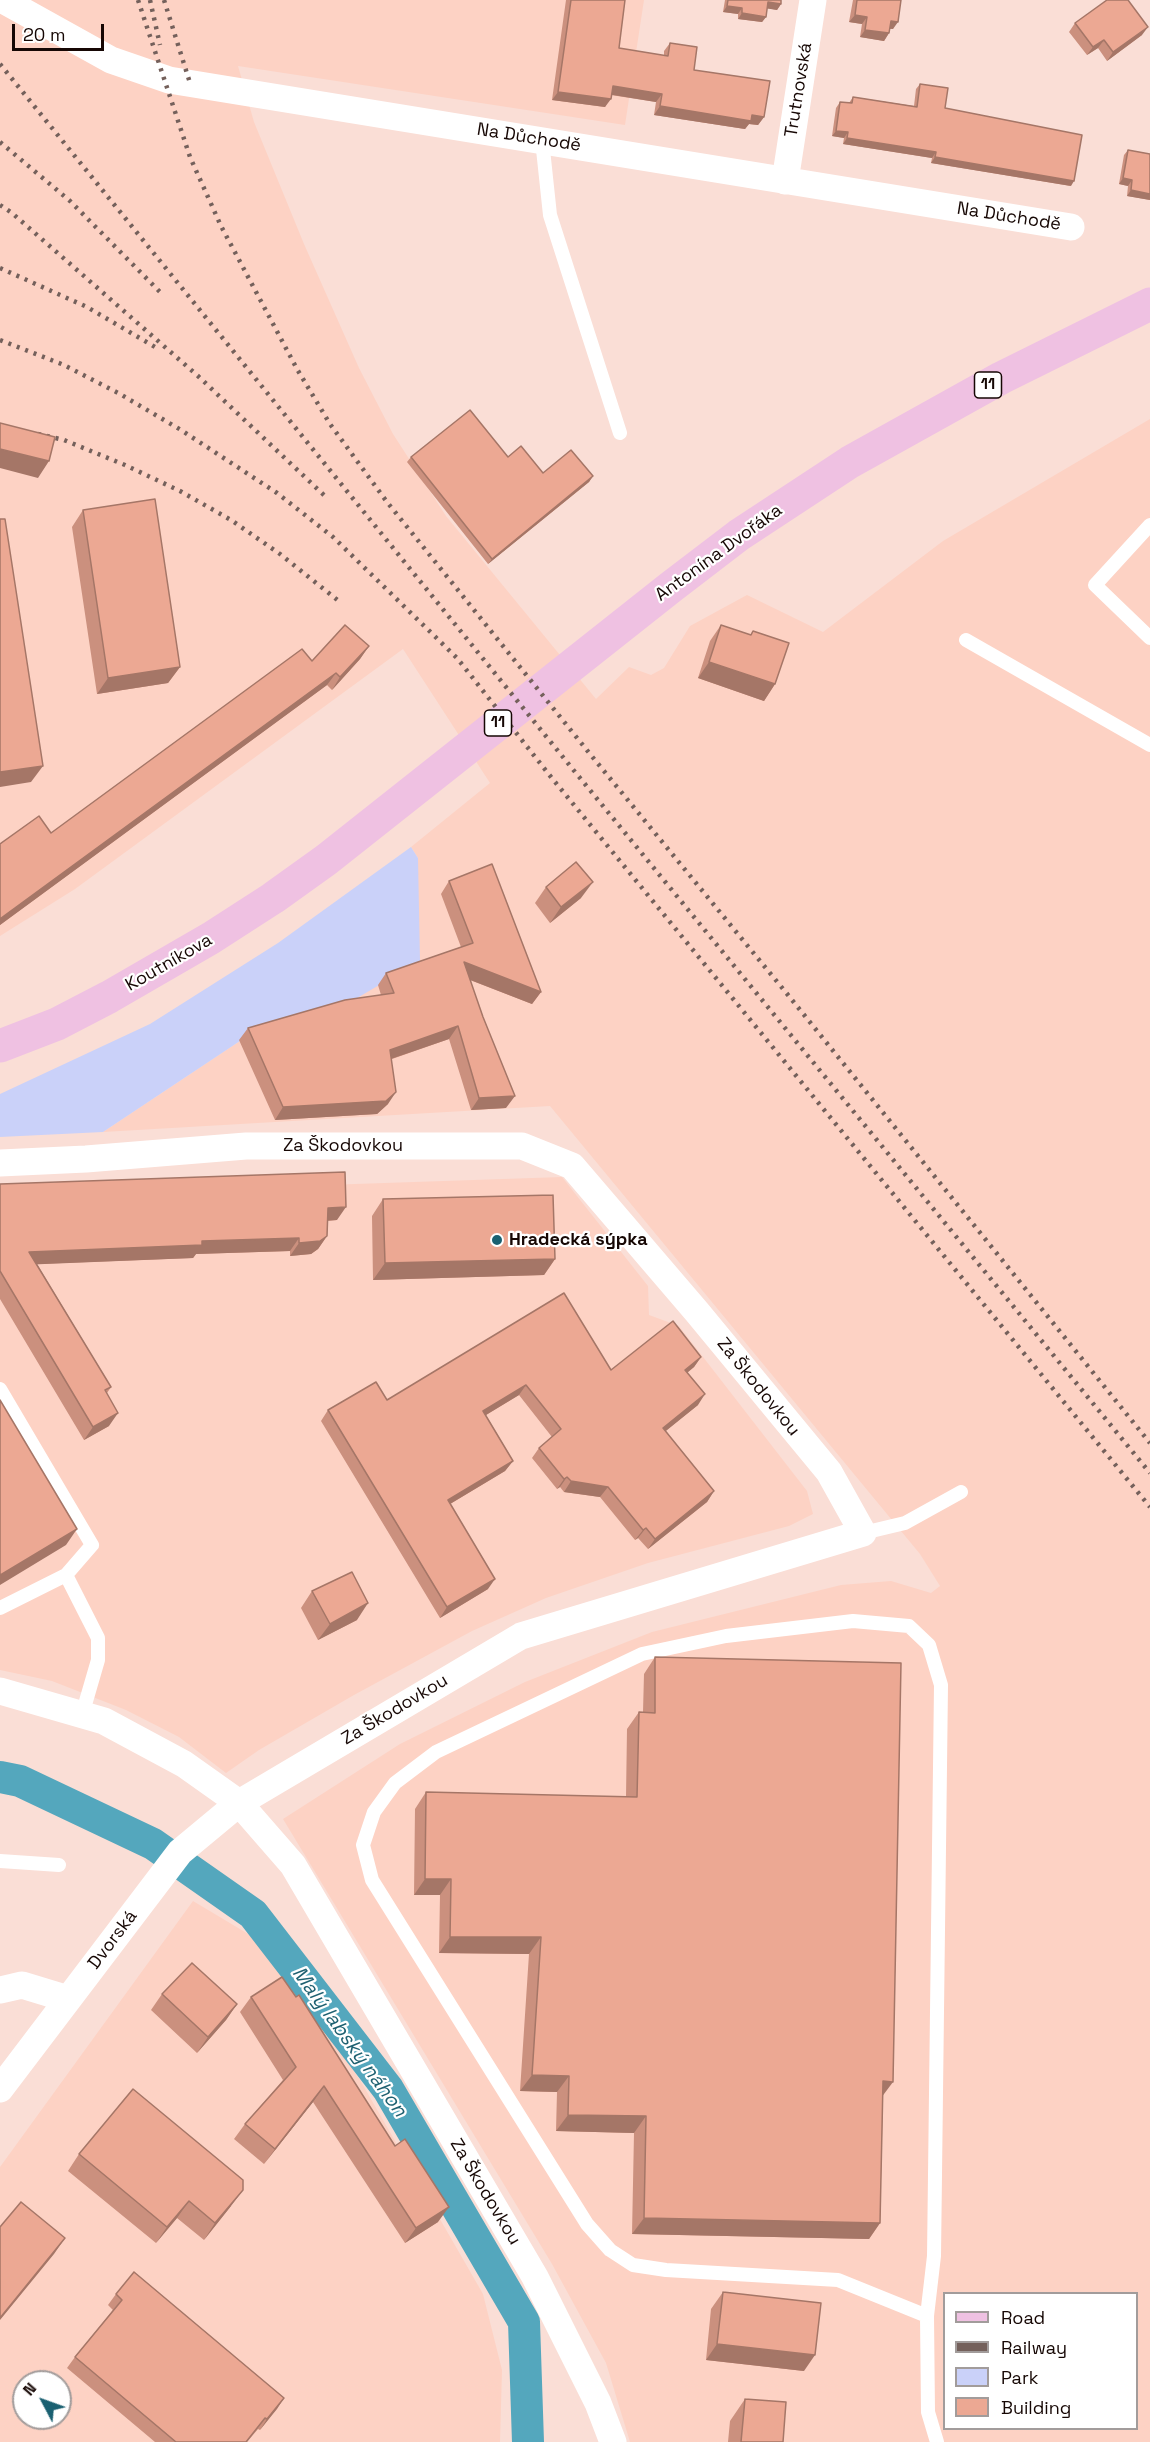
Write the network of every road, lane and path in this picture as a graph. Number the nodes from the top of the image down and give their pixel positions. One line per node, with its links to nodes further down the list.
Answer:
1 (813, 0): 4 (street, Trutnovská)
2 (13, 3): 3 (street, Na Důchodě)
3 (542, 140): 4 (street, Na Důchodě); 7 (lane)
4 (785, 181): 5 (street, Na Důchodě)
5 (1071, 227)
6 (1150, 304): 12 (main road, Antonína Dvořáka / 11)
7 (620, 433)
8 (1150, 525): 9 (lane)
9 (1150, 638)
10 (966, 640): 11 (lane)
11 (1150, 745)
12 (326, 860): 13 (main road, Koutníkova / 11)
13 (0, 1046)
14 (0, 1163): 17 (street, Za Škodovkou)
15 (0, 1389): 18 (lane)
16 (961, 1492): 17 (lane)
17 (863, 1533): 22 (street, Za Škodovkou)
18 (66, 1575): 19 (lane); 21 (lane)
19 (0, 1608)
20 (0, 1691): 21 (street, Za Škodovkou)
21 (82, 1715): 22 (street, Za Škodovkou)
22 (239, 1803): 26 (street, Dvorská); 29 (street, Za Škodovkou)
23 (0, 1860): 24 (lane)
24 (59, 1865)
25 (0, 1990): 26 (street)
26 (68, 1999): 27 (street, Dvorská)
27 (0, 2089)
28 (927, 2316): 28 (lane); 30 (lane)
29 (613, 2442)
30 (937, 2442)

